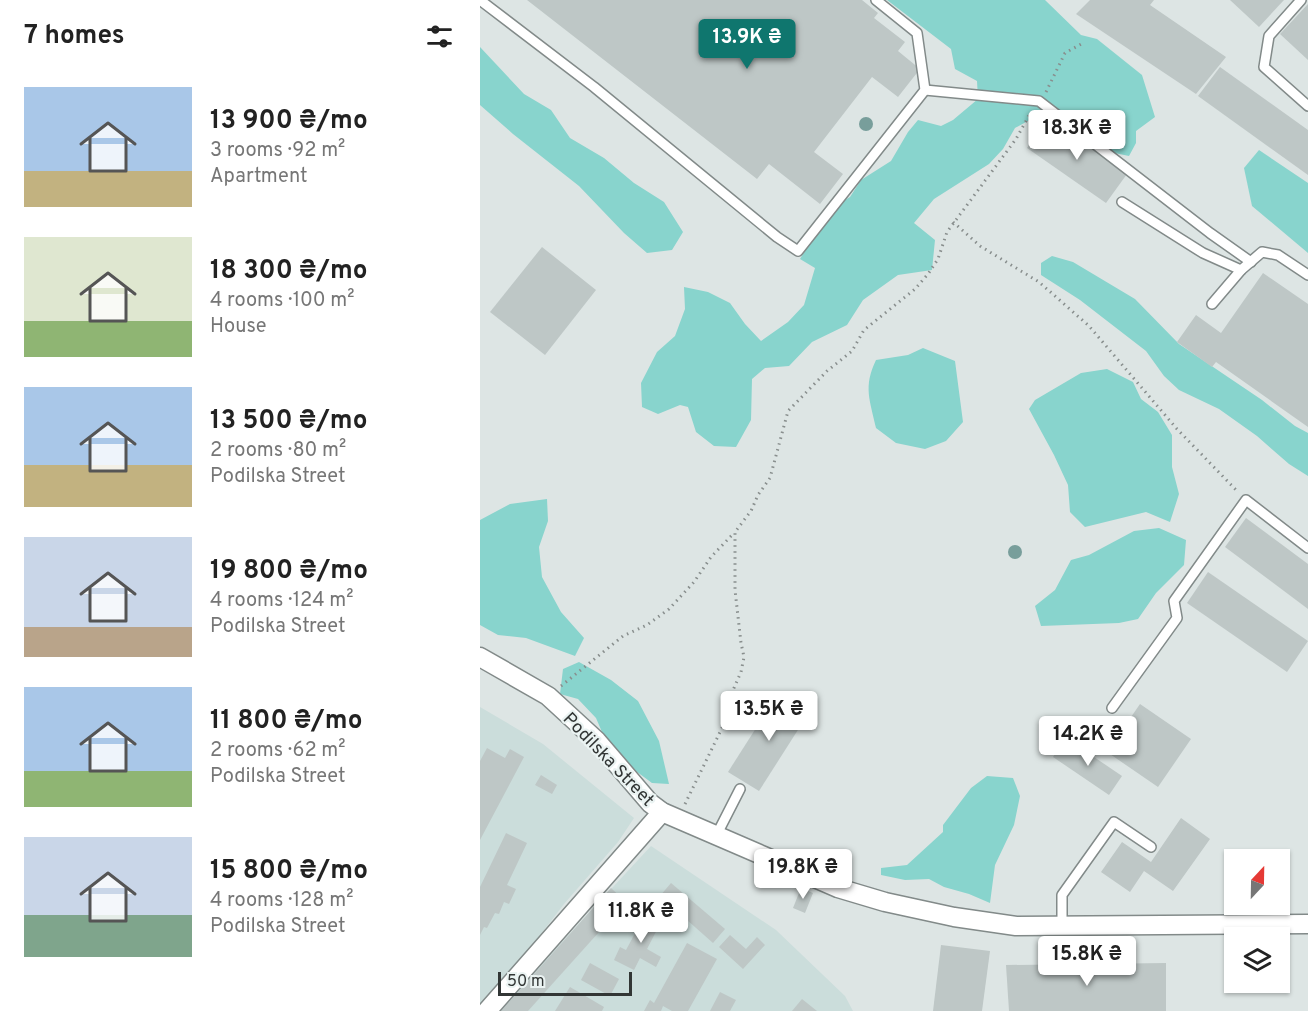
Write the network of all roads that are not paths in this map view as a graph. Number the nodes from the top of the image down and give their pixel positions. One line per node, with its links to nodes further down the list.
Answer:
1 (480, 0): 4 (lane)
2 (876, 0): 4 (lane)
3 (1301, 0): 5 (lane)
4 (926, 90): 7 (lane)
5 (1308, 106)
6 (1122, 202): 8 (lane)
7 (1251, 262): 8 (lane); 9 (lane)
8 (1241, 270): 10 (lane)
9 (1308, 275)
10 (1212, 304)
11 (1308, 548): 13 (lane)
12 (480, 657): 15 (street, Podilska Street)
13 (1112, 708)
14 (740, 789): 16 (lane)
15 (669, 816): 16 (street, Podilska Street); 20 (street)
16 (716, 836): 19 (street, Podilska Street)
17 (1151, 847): 19 (lane)
18 (1308, 924): 19 (street, Podilska Street)
19 (1062, 926)
20 (487, 1011)

